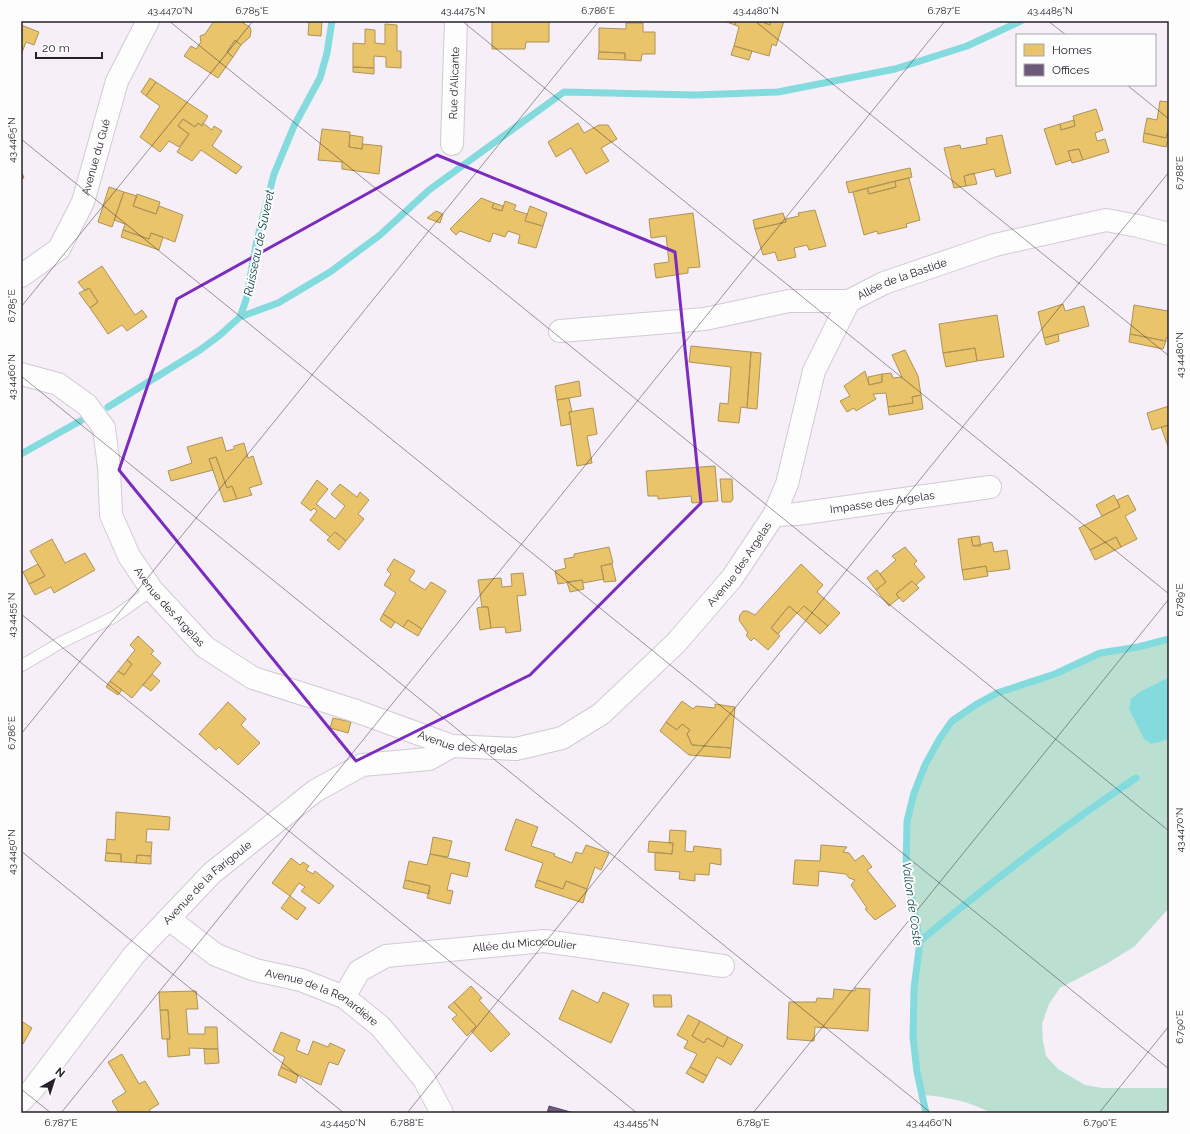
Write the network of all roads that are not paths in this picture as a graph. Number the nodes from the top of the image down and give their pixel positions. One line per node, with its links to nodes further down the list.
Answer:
1 (148, 21): 5 (street, Avenue du Gué)
2 (456, 21): 3 (street, Rue d'Alicante)
3 (452, 144)
4 (1169, 234): 6 (street, Allée de la Bastide)
5 (21, 276)
6 (849, 301): 7 (street, Allée de la Bastide); 10 (street, Avenue des Argelas)
7 (560, 330)
8 (21, 374): 11 (street, Avenue des Argelas)
9 (990, 487): 10 (street, Impasse des Argelas)
10 (774, 515): 13 (street, Avenue des Argelas)
11 (152, 590): 12 (lane); 13 (street, Avenue des Argelas)
12 (21, 666)
13 (452, 746): 14 (street, Avenue de la Farigoule)
14 (169, 919): 16 (street, Avenue de la Renardière); 17 (street, Avenue de la Farigoule)
15 (723, 966): 16 (street, Allée du Micocoulier)
16 (344, 997): 18 (street, Avenue de la Renardière)
17 (21, 1101)
18 (442, 1113)

